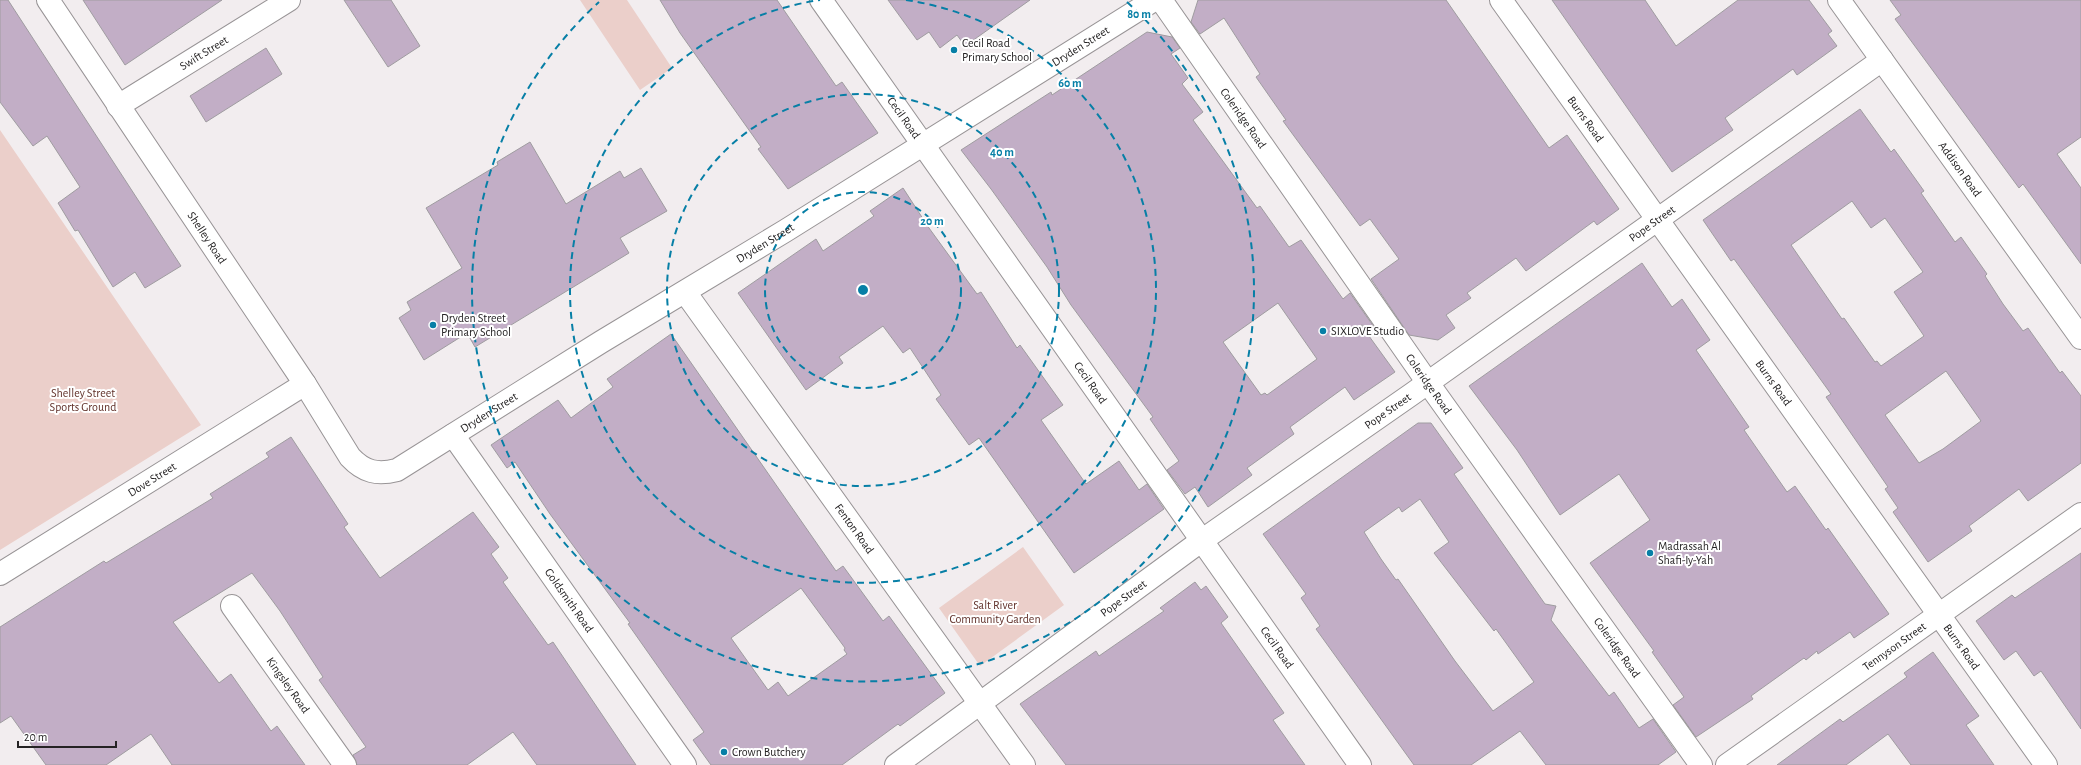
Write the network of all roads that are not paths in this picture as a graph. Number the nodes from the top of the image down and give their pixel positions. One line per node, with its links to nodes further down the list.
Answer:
1 (48, 0): 9 (street, Shelley Road)
2 (289, 0): 9 (street, Swift Street)
3 (821, 0): 10 (street, Cecil Road)
4 (1154, 0): 10 (street, Dryden Street)
5 (1161, 0): 14 (street, Coleridge Road)
6 (1501, 0): 11 (street, Burns Road)
7 (1839, 0): 8 (street, Addison Road)
8 (1882, 60): 11 (street, Pope Street); 13 (street, Addison Road)
9 (118, 106): 15 (street, Shelley Road)
10 (922, 144): 12 (street, Dryden Street); 19 (street, Cecil Road)
11 (1657, 220): 14 (street, Pope Street); 22 (street, Burns Road)
12 (685, 292): 16 (street, Dryden Street); 23 (street, Fenton Road)
13 (2081, 338)
14 (1428, 383): 19 (street, Pope Street); 29 (street, Coleridge Road)
15 (304, 384): 17 (street, Shelley Road); 20 (street, Dove Street)
16 (453, 435): 17 (street, Dryden Street); 25 (street, Goldsmith Road)
17 (370, 472)
18 (2081, 514): 22 (street, Tennyson Street)
19 (1201, 542): 23 (street, Pope Street); 28 (street, Cecil Road)
20 (0, 574)
21 (232, 606): 24 (street, Kingsley Road)
22 (1938, 615): 30 (street, Tennyson Street); 31 (street, Burns Road)
23 (981, 705): 26 (street, Pope Street); 27 (street, Fenton Road)
24 (345, 765)
25 (685, 765)
26 (896, 765)
27 (1024, 765)
28 (1360, 765)
29 (1701, 765)
30 (1727, 765)
31 (2046, 765)

